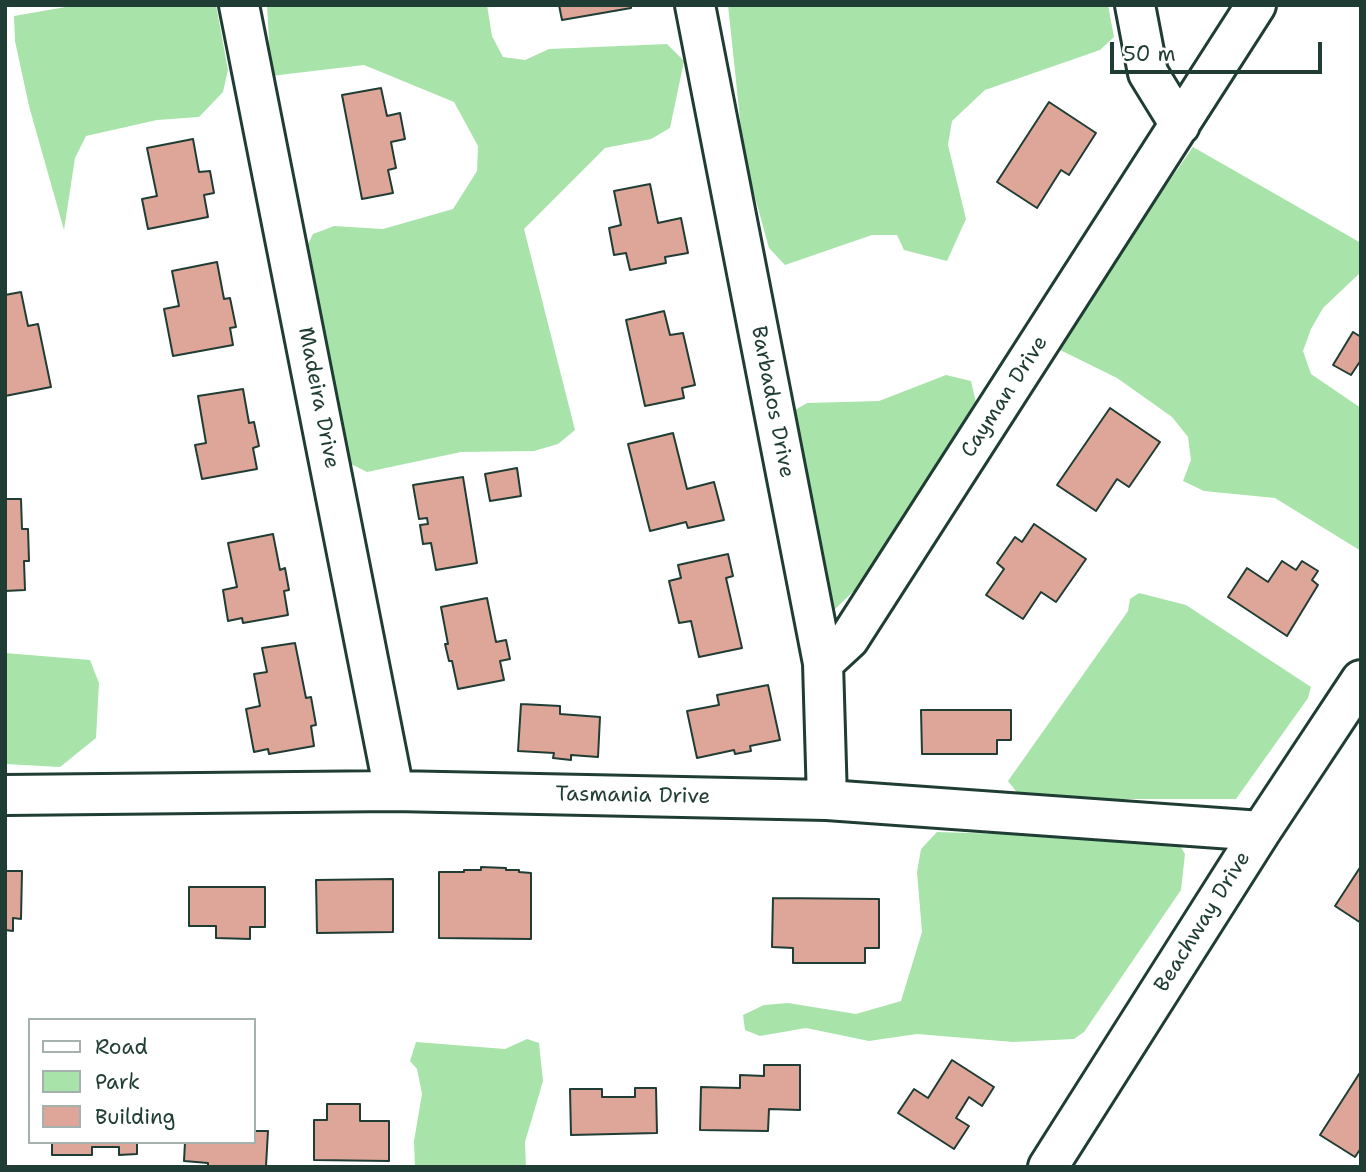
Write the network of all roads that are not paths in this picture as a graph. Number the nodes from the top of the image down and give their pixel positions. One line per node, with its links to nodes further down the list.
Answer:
1 (239, 5): 8 (street, Madeira Drive)
2 (695, 5): 6 (street, Barbados Drive)
3 (1135, 5): 5 (street)
4 (1256, 5): 5 (street, Cayman Drive)
5 (1180, 125): 6 (street, Cayman Drive)
6 (823, 663): 10 (street, Barbados Drive)
7 (1361, 680): 11 (street, Beachway Drive)
8 (394, 791): 9 (street, Tasmania Drive); 10 (street, Tasmania Drive)
9 (5, 795)
10 (827, 800): 11 (street, Tasmania Drive)
11 (1261, 831): 12 (street, Beachway Drive)
12 (1048, 1167)

